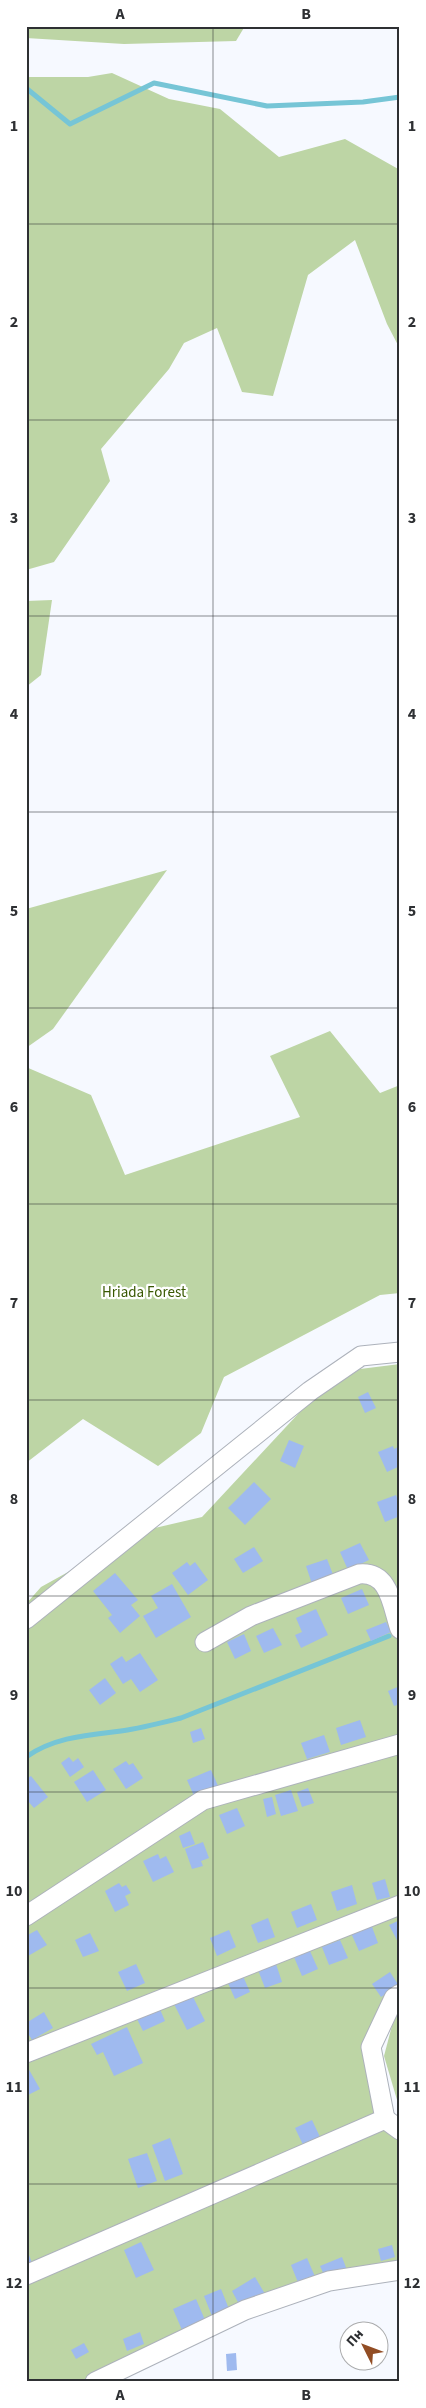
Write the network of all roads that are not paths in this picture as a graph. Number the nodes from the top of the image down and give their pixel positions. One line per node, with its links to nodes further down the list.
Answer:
1 (400, 1352): 2 (street)
2 (26, 1619)
3 (400, 1629): 4 (street)
4 (205, 1642)
5 (400, 1744): 7 (street)
6 (400, 1904): 9 (street)
7 (26, 1916)
8 (400, 1994): 10 (street)
9 (26, 2053)
10 (392, 2124): 12 (street)
11 (400, 2270): 13 (street)
12 (26, 2275)
13 (95, 2382)

